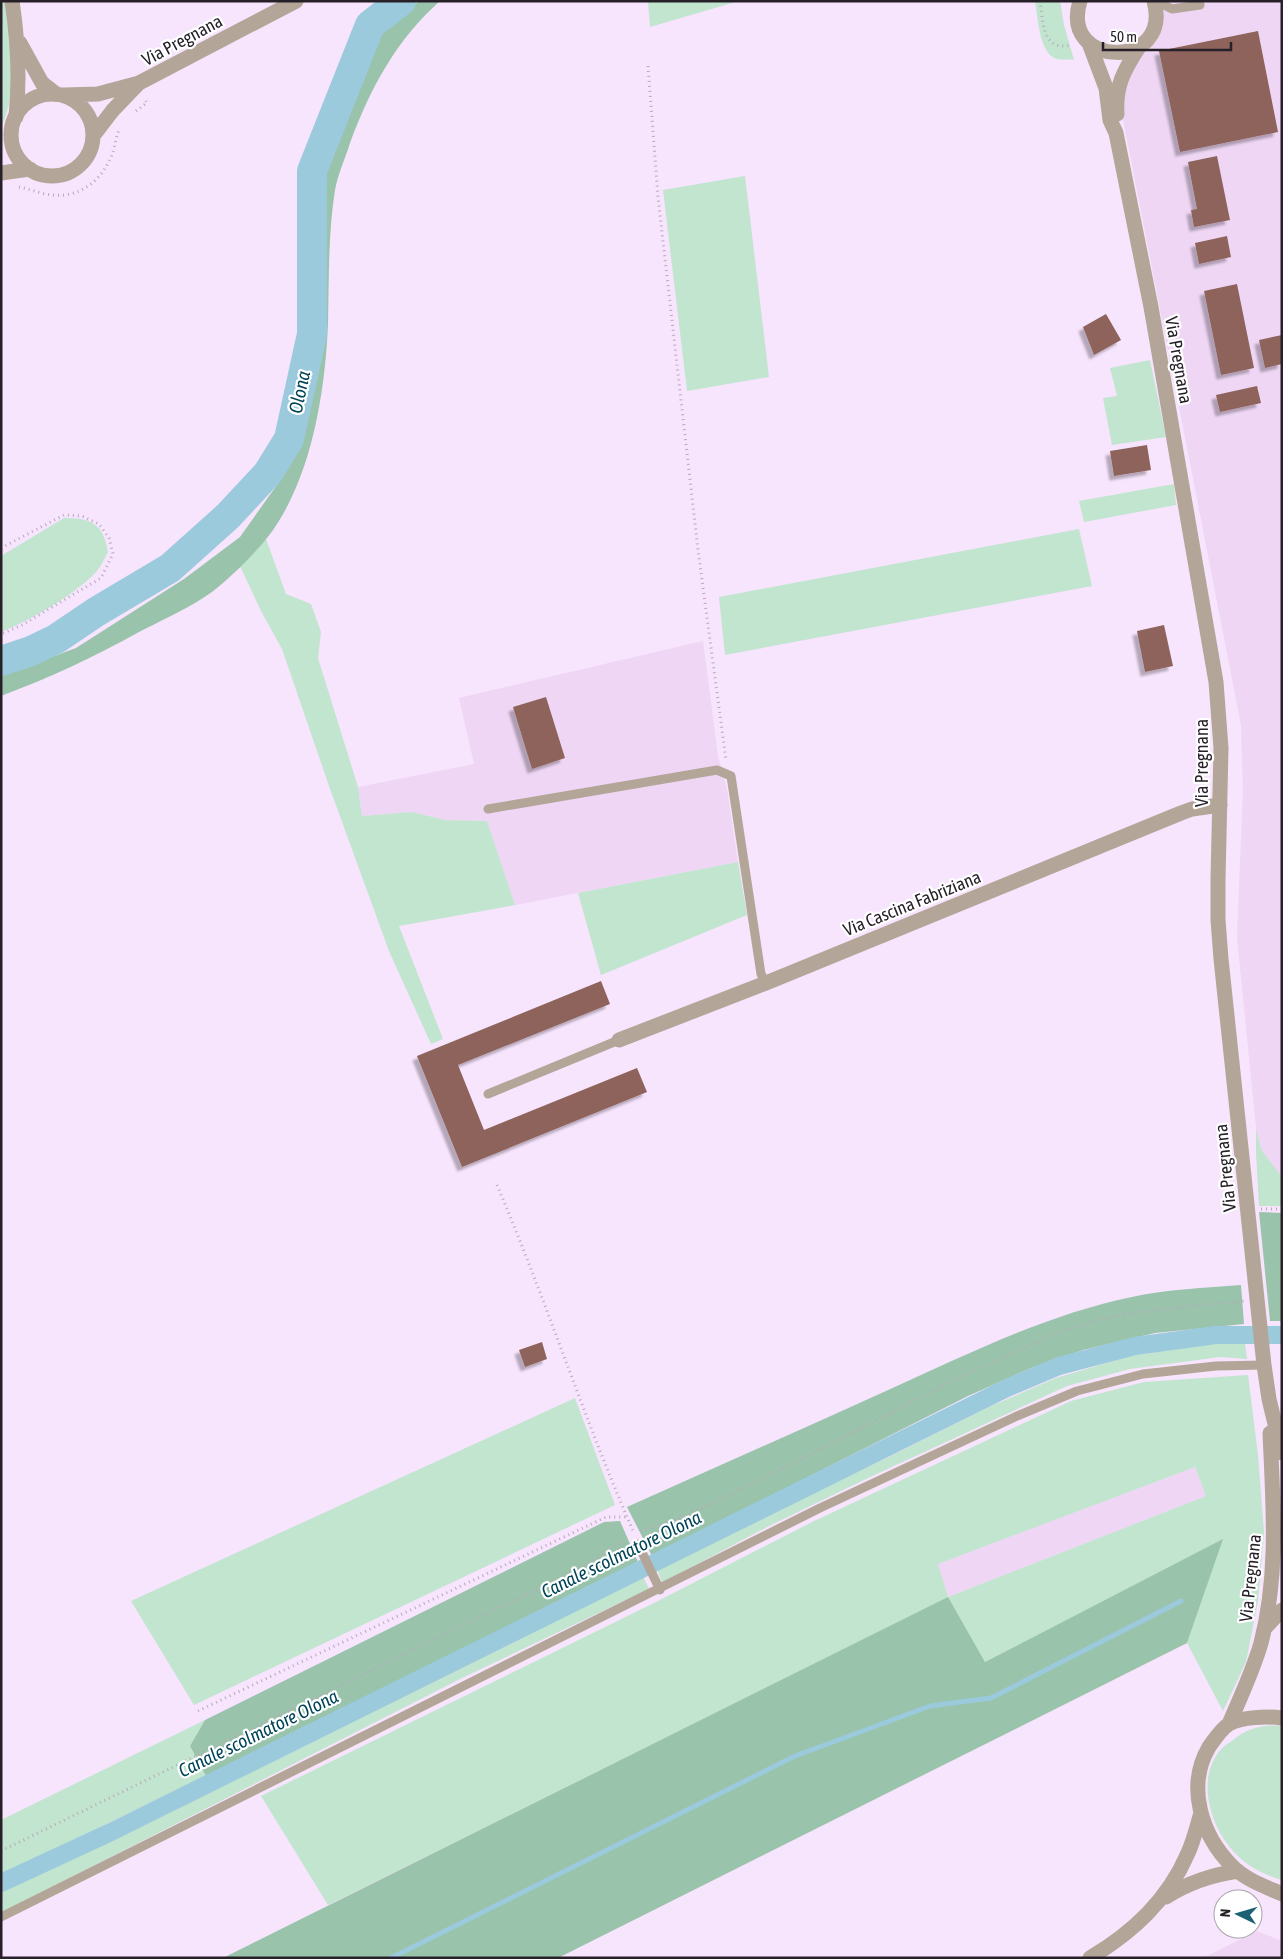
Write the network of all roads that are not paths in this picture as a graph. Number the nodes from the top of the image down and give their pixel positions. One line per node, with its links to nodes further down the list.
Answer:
1 (12, 1): 6 (street)
2 (296, 1): 9 (street, Via Pregnana)
3 (1155, 1): 4 (lane); 8 (street, Via Pregnana)
4 (1199, 3)
5 (1077, 5): 7 (street, Via Pregnana)
6 (18, 39): 10 (street); 11 (street)
7 (1086, 39): 8 (street); 12 (street, Via Pregnana)
8 (1139, 47): 12 (street, Via Pregnana)
9 (138, 83): 10 (street, Via Pregnana); 13 (street, Via Pregnana)
10 (59, 94): 11 (street); 13 (street)
11 (15, 120): 14 (street); 15 (street)
12 (1116, 133): 17 (street, Via Pregnana)
13 (93, 136): 15 (street)
14 (1, 140)
15 (30, 168): 16 (street)
16 (1, 173)
17 (1220, 805): 19 (street, Via Cascina Fabriziana); 22 (street, Via Pregnana)
18 (488, 809): 19 (lane)
19 (766, 983): 20 (street, Via Cascina Fabriziana)
20 (619, 1040): 21 (lane)
21 (488, 1094)
22 (1263, 1360): 23 (street, Via Pregnana); 26 (lane)
23 (1269, 1399): 24 (street, Via Pregnana); 28 (street, Via Pregnana)
24 (1282, 1453)
25 (638, 1544): 26 (lane)
26 (659, 1589): 37 (lane)
27 (1282, 1610): 28 (street)
28 (1263, 1631): 30 (street, Via Pregnana)
29 (1282, 1718): 30 (street)
30 (1229, 1724): 31 (street)
31 (1201, 1813): 32 (street); 35 (street)
32 (1238, 1871): 33 (street); 35 (street)
33 (1255, 1882): 34 (street); 36 (street)
34 (1282, 1894)
35 (1161, 1901): 38 (street)
36 (1282, 1902)
37 (1, 1917)
38 (1090, 1958)

